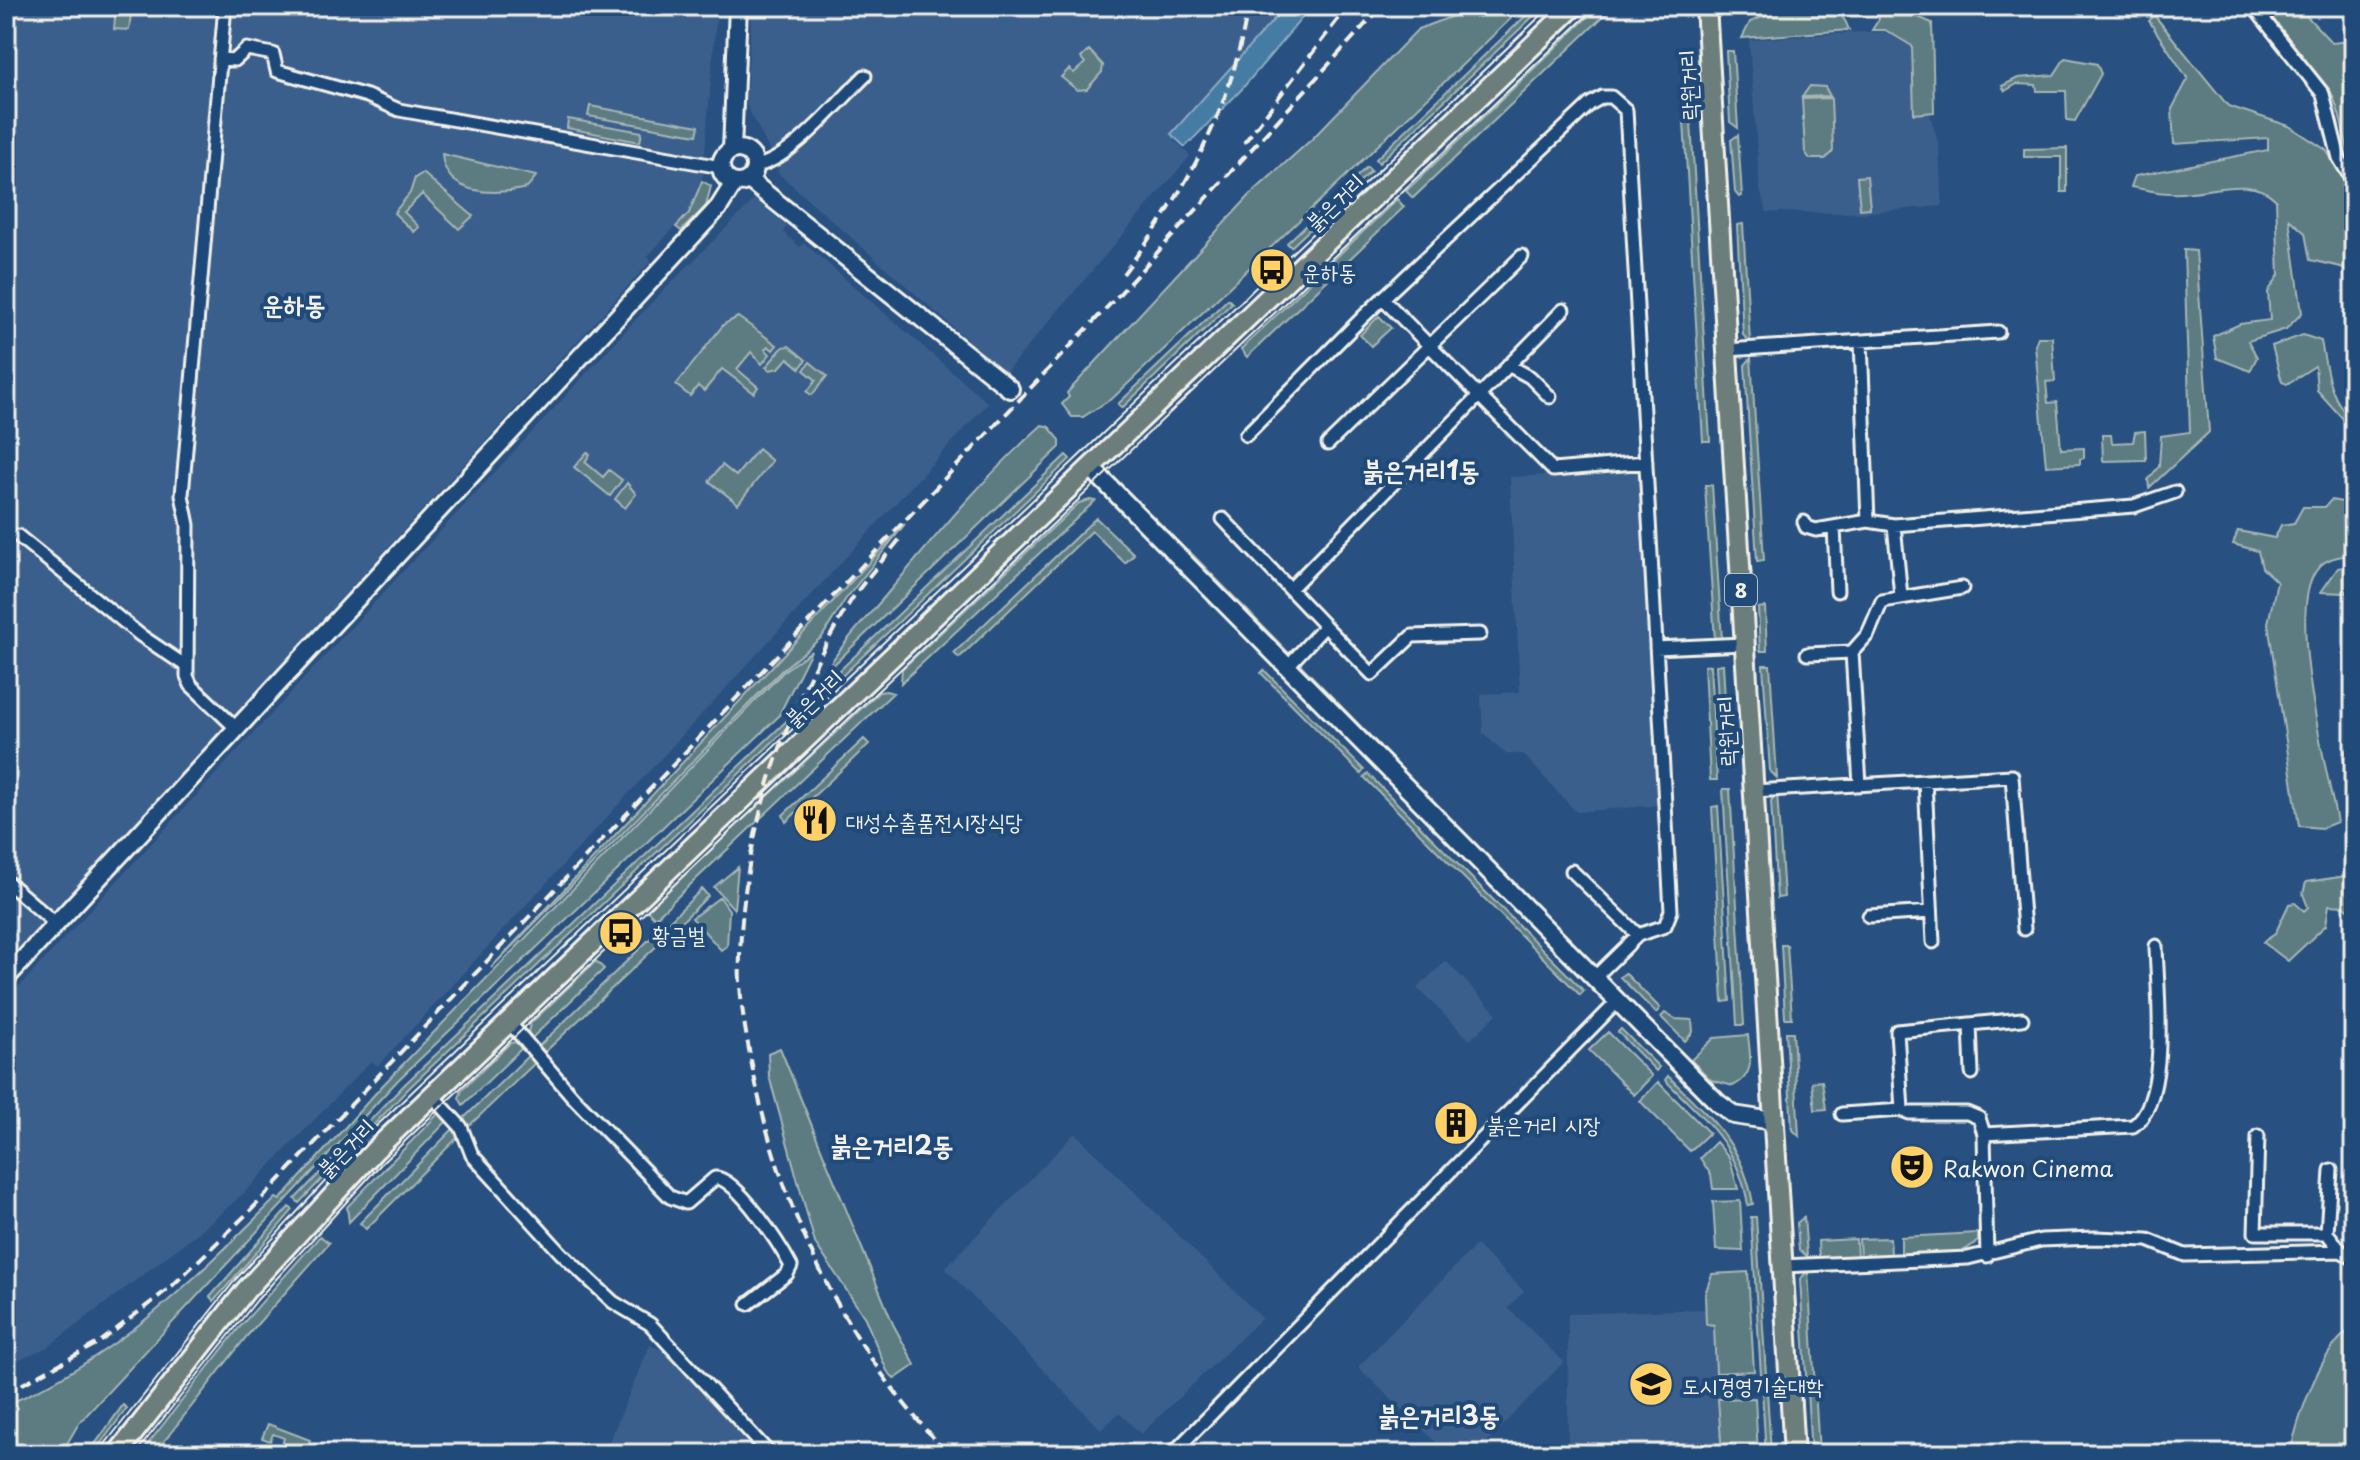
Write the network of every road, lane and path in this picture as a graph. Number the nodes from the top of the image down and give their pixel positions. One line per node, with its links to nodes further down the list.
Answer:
1 (225, 6): 6 (street)
2 (738, 6): 8 (street)
3 (1574, 6): 26 (main road, 붉은거리)
4 (1706, 6): 18 (main road, 락원거리 / 8)
5 (2253, 6): 11 (street)
6 (220, 59): 9 (street); 44 (street)
7 (865, 76): 10 (street)
8 (732, 150): 9 (street); 10 (street)
9 (721, 167): 10 (street)
10 (746, 176): 20 (street); 46 (street)
11 (2354, 183)
12 (1522, 256): 17 (street)
13 (1383, 299): 17 (street); 23 (street); 25 (street)
14 (1563, 310): 19 (street)
15 (1998, 332): 16 (street)
16 (1861, 341): 18 (street); 29 (street)
17 (1429, 346): 21 (street); 24 (street)
18 (1727, 350): 40 (main road, 락원거리 / 8)
19 (1508, 365): 21 (street); 22 (street)
20 (1010, 389)
21 (1478, 395): 25 (street); 35 (street)
22 (1550, 397)
23 (1246, 435)
24 (1328, 444)
25 (1646, 462): 41 (street)
26 (1090, 467): 45 (street); 63 (main road, 붉은거리)
27 (2175, 492): 31 (street)
28 (1223, 519): 35 (street)
29 (1868, 521): 31 (street); 32 (street)
30 (1804, 522): 32 (street)
31 (1894, 525): 37 (street)
32 (1834, 527): 36 (street)
33 (18, 536): 44 (street)
34 (1962, 588): 37 (street)
35 (1290, 589): 38 (street)
36 (1837, 591)
37 (1901, 596): 42 (street)
38 (1325, 626): 39 (street); 45 (street)
39 (1480, 634)
40 (1744, 644): 41 (street); 49 (main road, 락원거리 / 8)
41 (1656, 648): 56 (street)
42 (1852, 652): 43 (street); 48 (street)
43 (1807, 654)
44 (186, 666): 46 (street)
45 (1286, 668): 60 (street)
46 (236, 728): 54 (street)
47 (1925, 781): 48 (street); 52 (street); 55 (street)
48 (1860, 785): 49 (street)
49 (1753, 791): 69 (main road, 락원거리 / 8)
50 (1572, 871): 56 (street)
51 (6, 881): 54 (street)
52 (1931, 912): 53 (street); 57 (street)
53 (1869, 916)
54 (56, 924): 59 (street)
55 (2024, 929)
56 (1638, 935): 60 (street)
57 (1933, 942)
58 (2156, 946): 70 (street)
59 (6, 978)
60 (1593, 979): 61 (street)
61 (1616, 1003): 69 (street); 81 (street)
62 (2022, 1019): 64 (street)
63 (508, 1021): 66 (main road, 붉은거리); 78 (street)
64 (1970, 1024): 65 (street); 67 (street)
65 (1972, 1073)
66 (431, 1094): 79 (main road, 붉은거리); 80 (street)
67 (1902, 1110): 68 (street); 70 (street)
68 (1842, 1114)
69 (1773, 1121): 77 (main road, 락원거리 / 8)
70 (1984, 1134): 75 (street)
71 (2258, 1136): 73 (street)
72 (2331, 1170): 73 (street)
73 (2327, 1233): 74 (street)
74 (2341, 1251): 75 (street); 76 (street)
75 (1987, 1256): 77 (street)
76 (2354, 1259)
77 (1782, 1266): 82 (main road, 락원거리 / 8)
78 (748, 1304)
79 (117, 1454)
80 (770, 1454)
81 (1172, 1454)
82 (1794, 1454)

